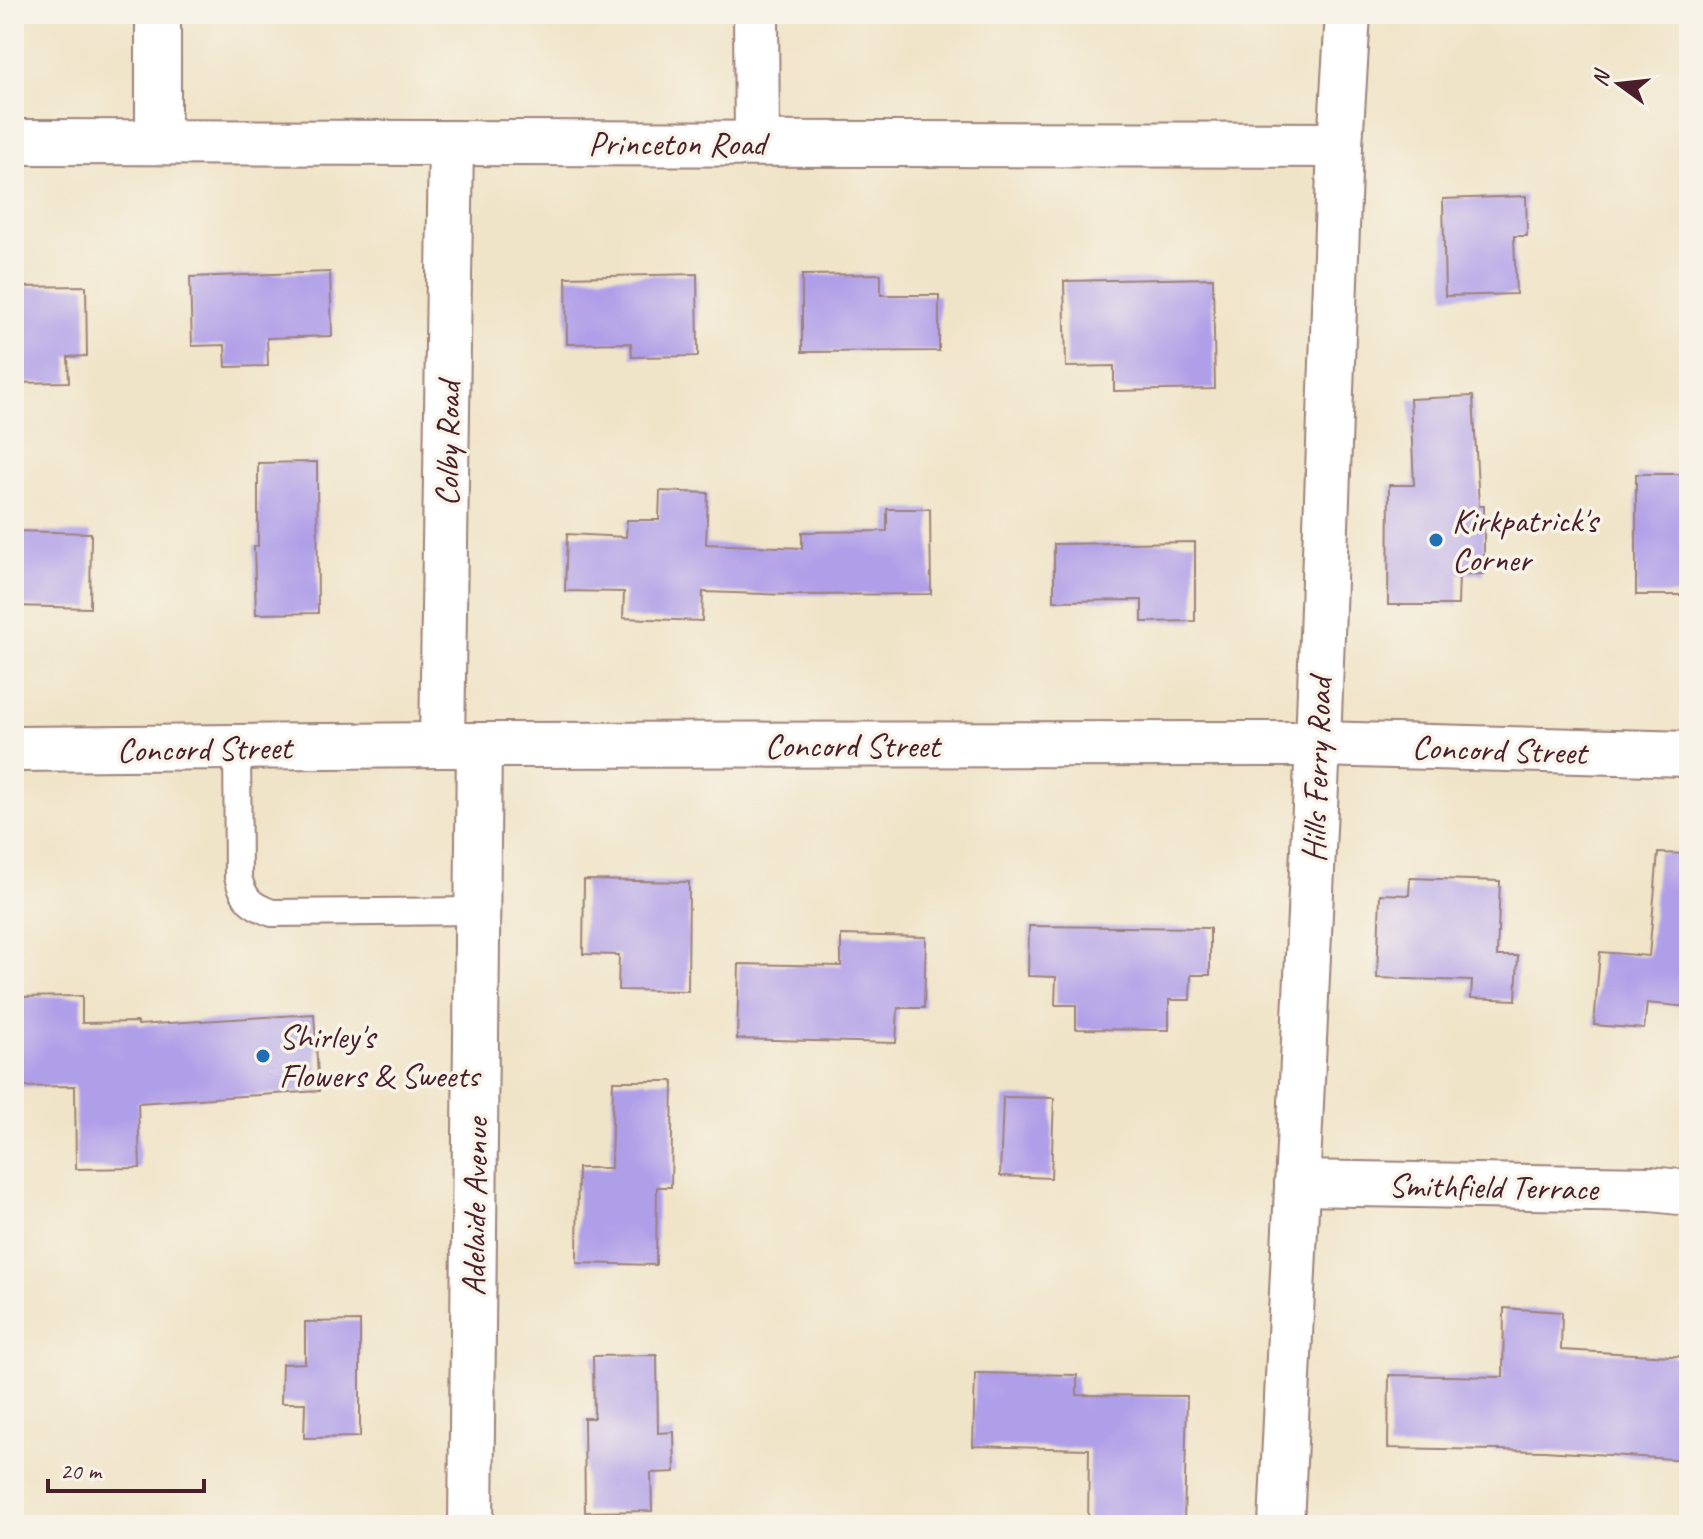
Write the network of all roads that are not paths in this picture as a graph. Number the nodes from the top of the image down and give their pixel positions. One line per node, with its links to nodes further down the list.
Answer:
1 (158, 14): 5 (street)
2 (756, 14): 7 (street)
3 (1348, 14): 8 (street, Hills Ferry Road)
4 (14, 142): 5 (street, Princeton Road)
5 (158, 142): 6 (street, Princeton Road)
6 (451, 143): 7 (street, Princeton Road); 10 (street, Colby Road)
7 (757, 143): 8 (street, Princeton Road)
8 (1340, 145): 9 (street, Hills Ferry Road)
9 (1318, 744): 10 (street, Concord Street); 13 (street, Concord Street); 15 (street, Hills Ferry Road)
10 (461, 745): 11 (street, Concord Street); 14 (street, Adelaide Avenue)
11 (237, 747): 12 (street, Concord Street); 14 (lane)
12 (14, 749)
13 (1689, 754)
14 (478, 911): 17 (street, Adelaide Avenue)
15 (1297, 1183): 16 (street, Smithfield Terrace); 18 (street, Hills Ferry Road)
16 (1689, 1193)
17 (471, 1525)
18 (1281, 1525)

